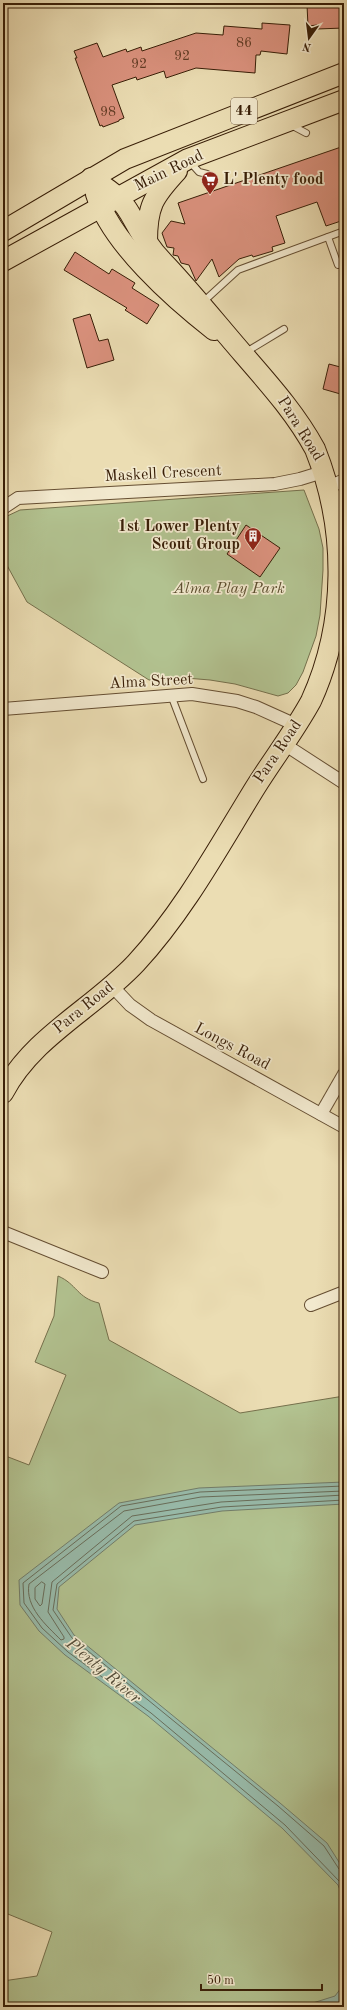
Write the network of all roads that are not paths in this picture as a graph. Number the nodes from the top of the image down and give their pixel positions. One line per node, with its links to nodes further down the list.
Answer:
1 (344, 73): 7 (main road, Main Road / 44)
2 (344, 100): 3 (main road, Main Road / 44)
3 (284, 121): 4 (lane); 5 (main road, Main Road / 44)
4 (306, 133)
5 (188, 159): 6 (lane); 8 (main road, Main Road / 44); 13 (main road)
6 (207, 174)
7 (91, 178): 8 (main road, Para Road); 9 (main road, Para Road); 10 (main road, Main Road / 44)
8 (117, 197): 9 (main road, Main Road / 44); 13 (main road, Para Road)
9 (100, 207): 14 (main road, Main Road / 44); 16 (main road, Para Road)
10 (3, 231)
11 (342, 232): 12 (lane)
12 (328, 237): 15 (lane); 16 (lane)
13 (147, 242): 16 (main road, Para Road)
14 (3, 261)
15 (338, 265)
16 (197, 308): 18 (main road, Para Road)
17 (284, 329): 18 (lane)
18 (243, 354): 19 (main road, Para Road)
19 (334, 479): 20 (street, Maskell Crescent); 23 (main road, Para Road)
20 (3, 508)
21 (171, 694): 22 (street, Alma Street); 23 (street, Alma Street); 25 (lane)
22 (3, 709)
23 (296, 725): 24 (main road, Para Road)
24 (284, 744): 26 (street); 27 (main road, Para Road)
25 (203, 779)
26 (344, 782)
27 (112, 986): 29 (main road, Para Road); 30 (street, Longs Road)
28 (344, 1074): 30 (street)
29 (3, 1093)
30 (320, 1114): 31 (street, Longs Road)
31 (344, 1127)
32 (3, 1232): 33 (street)
33 (102, 1272)
34 (344, 1292): 35 (street)
35 (311, 1305)

